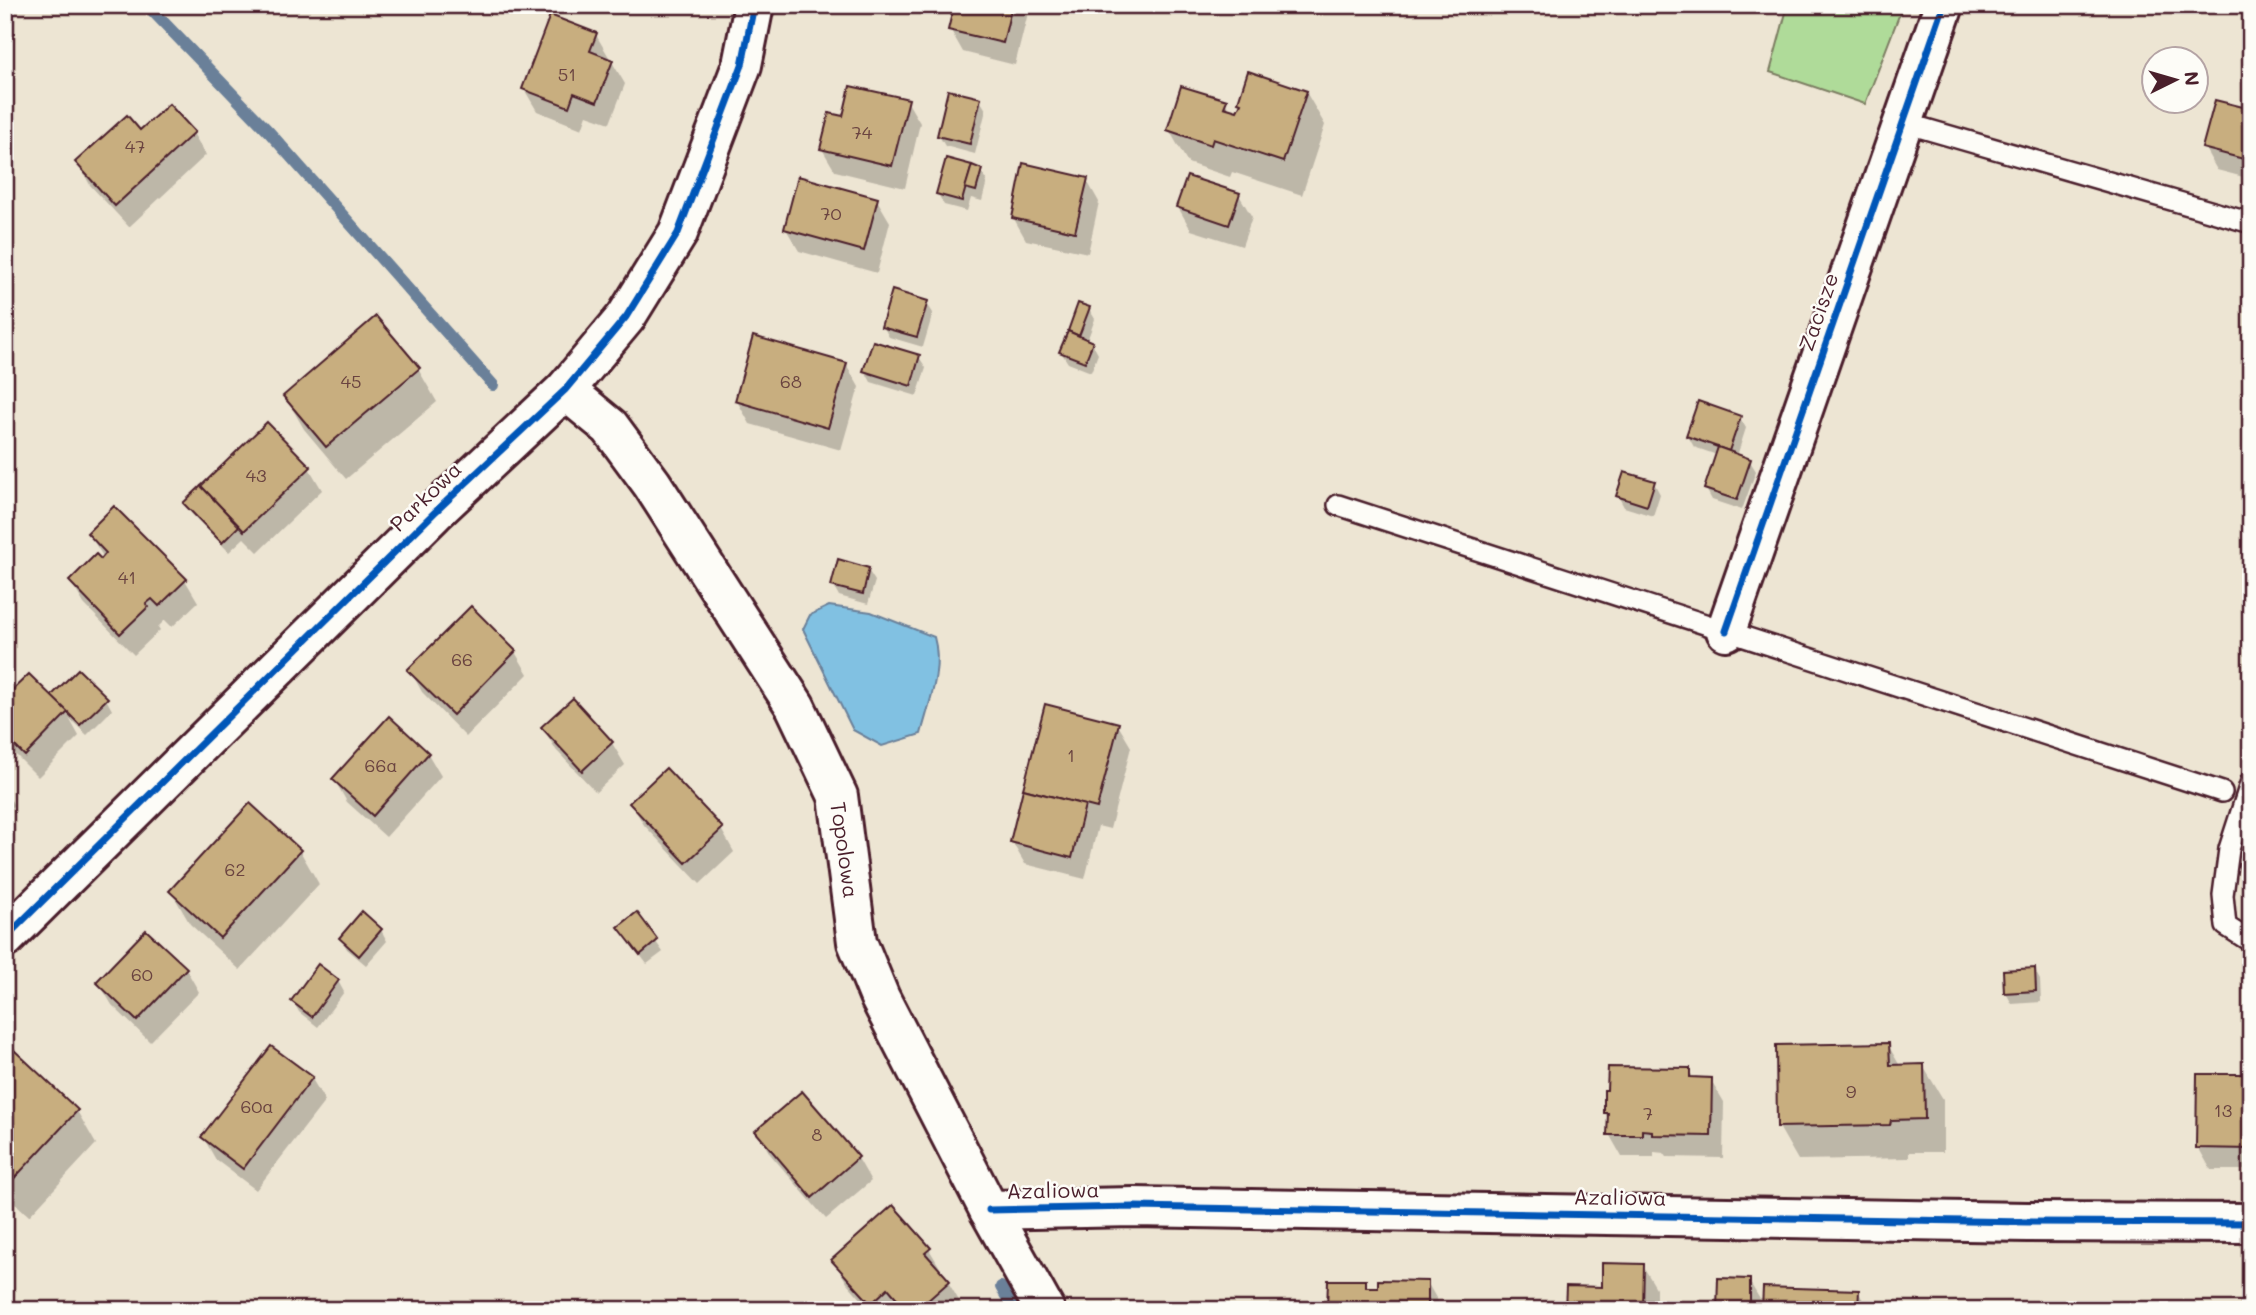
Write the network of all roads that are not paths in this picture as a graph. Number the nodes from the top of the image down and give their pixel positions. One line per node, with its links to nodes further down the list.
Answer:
1 (754, 5): 5 (street, Parkowa)
2 (1944, 5): 3 (street, Zacisze)
3 (1905, 122): 4 (lane); 7 (street, Zacisze)
4 (2251, 223)
5 (565, 390): 10 (street, Parkowa); 12 (street, Topolowa)
6 (1338, 505): 7 (lane)
7 (1726, 631): 9 (lane)
8 (2251, 781): 11 (lane)
9 (2222, 792)
10 (5, 939)
11 (2251, 942)
12 (989, 1210): 13 (street, Azaliowa); 14 (street, Topolowa)
13 (2251, 1223)
14 (1045, 1310)

